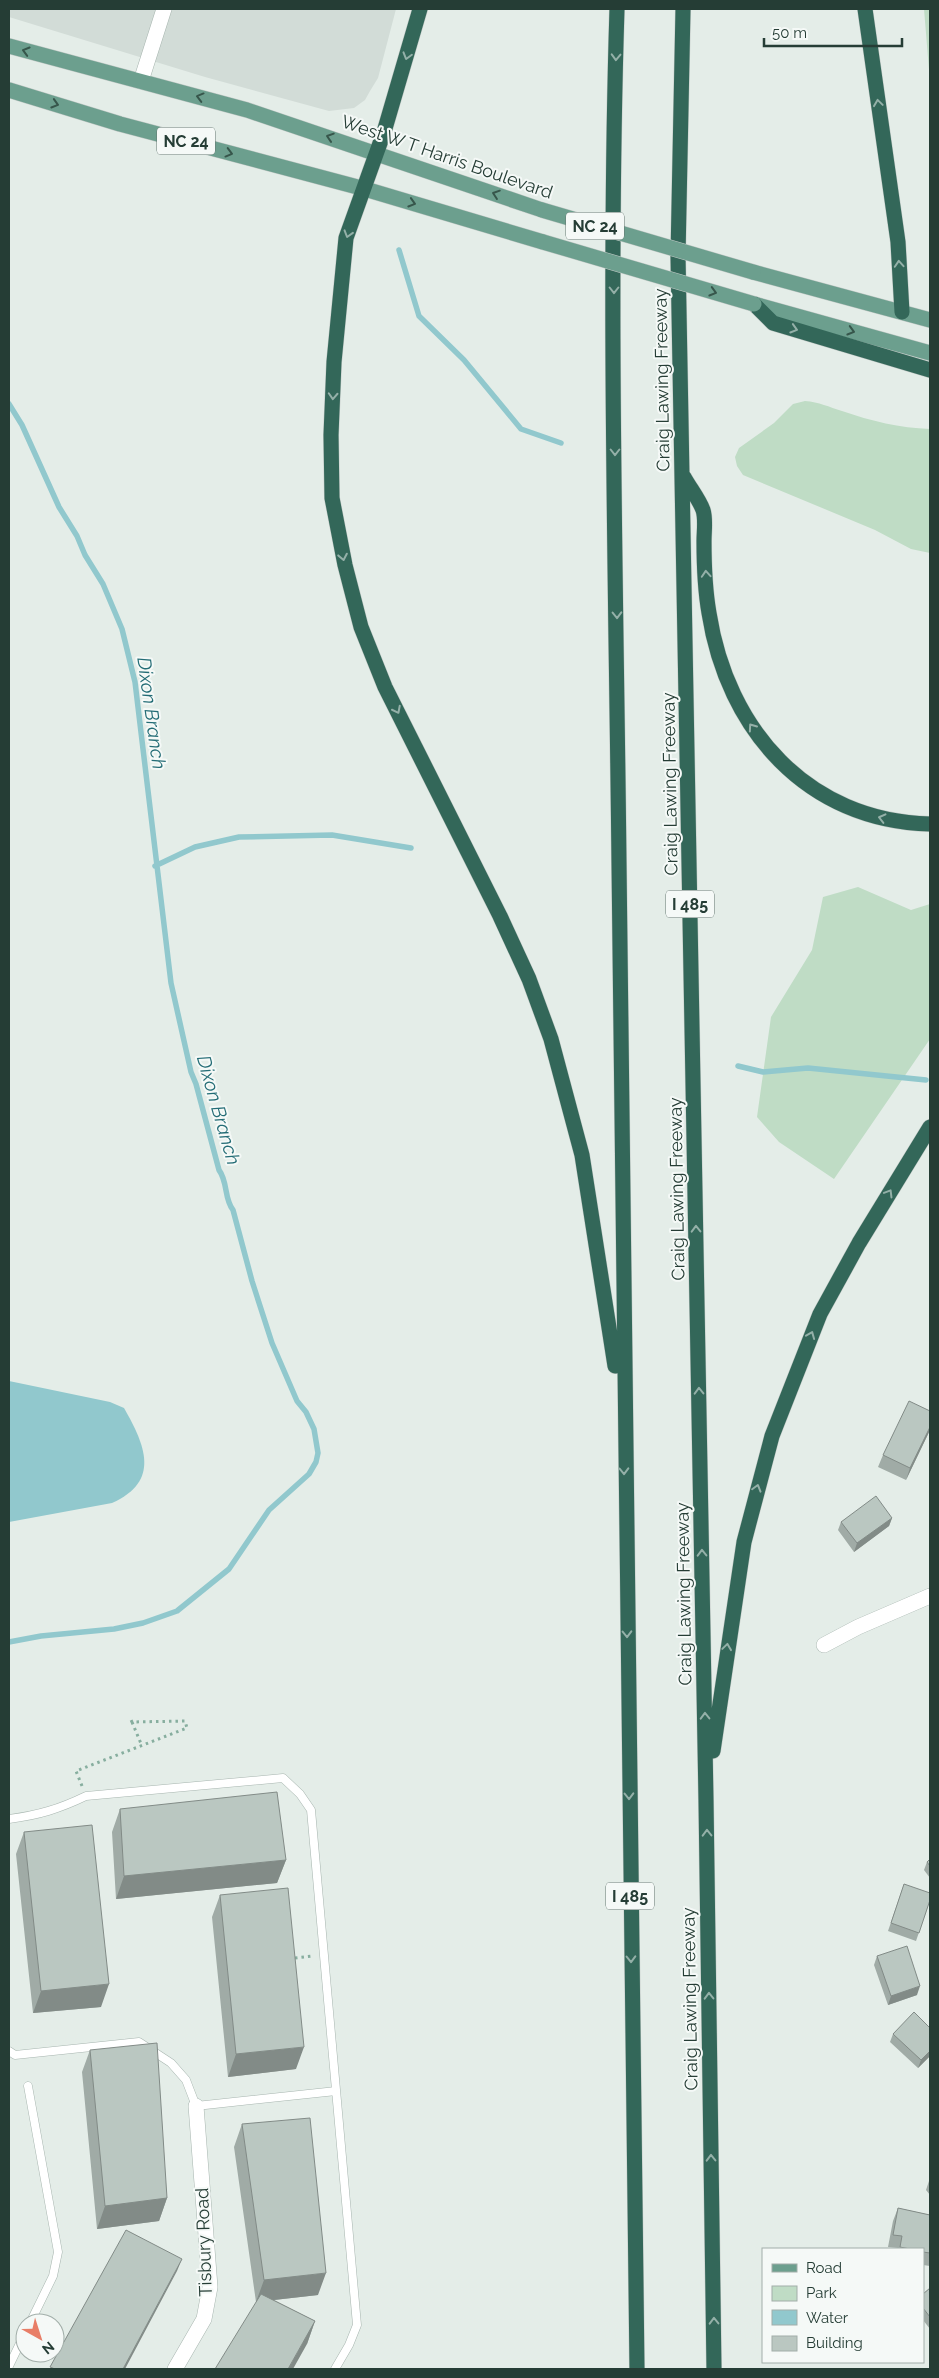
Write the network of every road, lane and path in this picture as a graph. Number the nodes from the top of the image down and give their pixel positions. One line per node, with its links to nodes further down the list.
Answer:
1 (164, 9): 7 (street)
2 (420, 9): 9 (highway, one-way to 9)
3 (617, 9): 19 (highway, I 485, one-way to 19)
4 (683, 9): 16 (highway, Craig Lawing Freeway / I 485)
5 (865, 9): 12 (highway, one-way to 5)
6 (9, 46): 7 (main road, West W T Harris Boulevard / NC 24, one-way to 6)
7 (141, 81): 9 (main road, West W T Harris Boulevard / NC 24, one-way to 7)
8 (9, 90): 10 (main road, NC 24, one-way to 10)
9 (376, 152): 10 (highway); 12 (main road, West W T Harris Boulevard / NC 24, one-way to 9, bridge)
10 (365, 189): 11 (main road, NC 24, one-way to 11, bridge); 19 (highway, one-way to 19)
11 (754, 304): 14 (main road, one-way to 14); 15 (highway, one-way to 15)
12 (902, 312): 13 (main road, West W T Harris Boulevard)
13 (930, 320)
14 (930, 353)
15 (930, 370)
16 (684, 475): 17 (highway, one-way to 16); 24 (highway, Craig Lawing Freeway / I 485, one-way to 16)
17 (930, 824)
18 (930, 1127): 24 (highway, one-way to 18)
19 (624, 1422): 35 (highway, I 485, one-way to 35)
20 (930, 1596): 21 (street)
21 (824, 1645)
22 (142, 1746): 22 (path); 23 (path)
23 (82, 1787)
24 (706, 1800): 36 (highway, Craig Lawing Freeway / I 485, one-way to 24)
25 (9, 1818): 28 (lane)
26 (9, 2051): 29 (lane)
27 (28, 2086): 30 (lane)
28 (336, 2091): 29 (lane); 34 (lane)
29 (196, 2106): 33 (street, Tisbury Road)
30 (35, 2313)
31 (15, 2354): 32 (lane)
32 (9, 2366)
33 (175, 2369)
34 (335, 2369)
35 (637, 2369)
36 (714, 2369)

